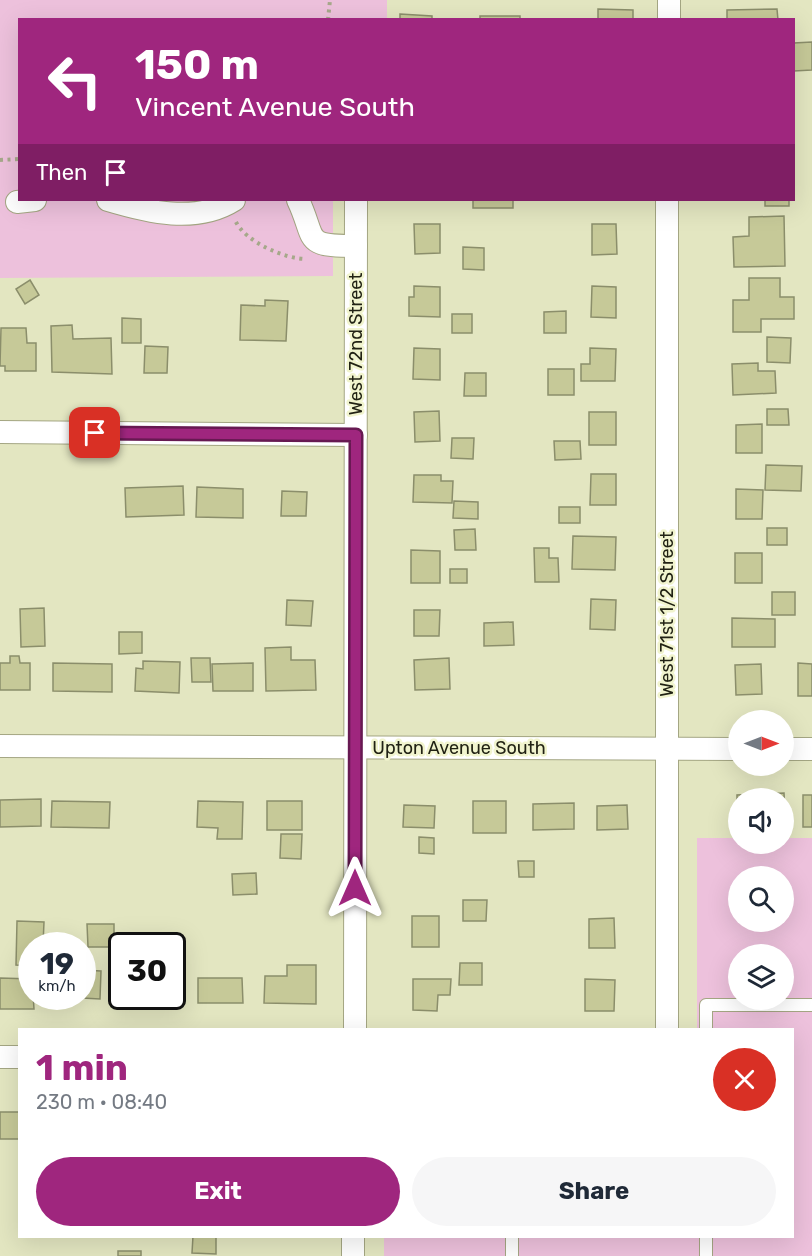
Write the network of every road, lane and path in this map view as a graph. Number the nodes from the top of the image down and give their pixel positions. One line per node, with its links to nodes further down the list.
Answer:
1 (330, 0): 3 (path)
2 (669, 0): 4 (street)
3 (328, 18)
4 (669, 18)
5 (18, 159): 6 (path)
6 (0, 160)
7 (111, 201): 11 (street)
8 (298, 201): 12 (street)
9 (356, 201): 12 (street, West 72nd Street)
10 (667, 201): 18 (street, West 71st 1/2 Street)
11 (231, 202): 13 (path)
12 (356, 246): 15 (street, West 72nd Street)
13 (316, 259)
14 (0, 432): 15 (street)
15 (356, 435): 17 (street, West 72nd Street)
16 (0, 746): 17 (street, Upton Avenue South)
17 (355, 747): 18 (street, Upton Avenue South); 23 (street, West 72nd Street)
18 (667, 748): 19 (street, Upton Avenue South); 24 (street, West 71st 1/2 Street)
19 (728, 749)
20 (794, 749): 21 (street)
21 (812, 749)
22 (812, 1005): 25 (lane)
23 (355, 1028)
24 (667, 1028)
25 (706, 1028)
26 (0, 1057): 27 (street)
27 (18, 1057)
28 (353, 1238): 31 (street)
29 (512, 1238): 32 (lane)
30 (706, 1238): 33 (lane)
31 (353, 1256)
32 (512, 1256)
33 (706, 1256)

